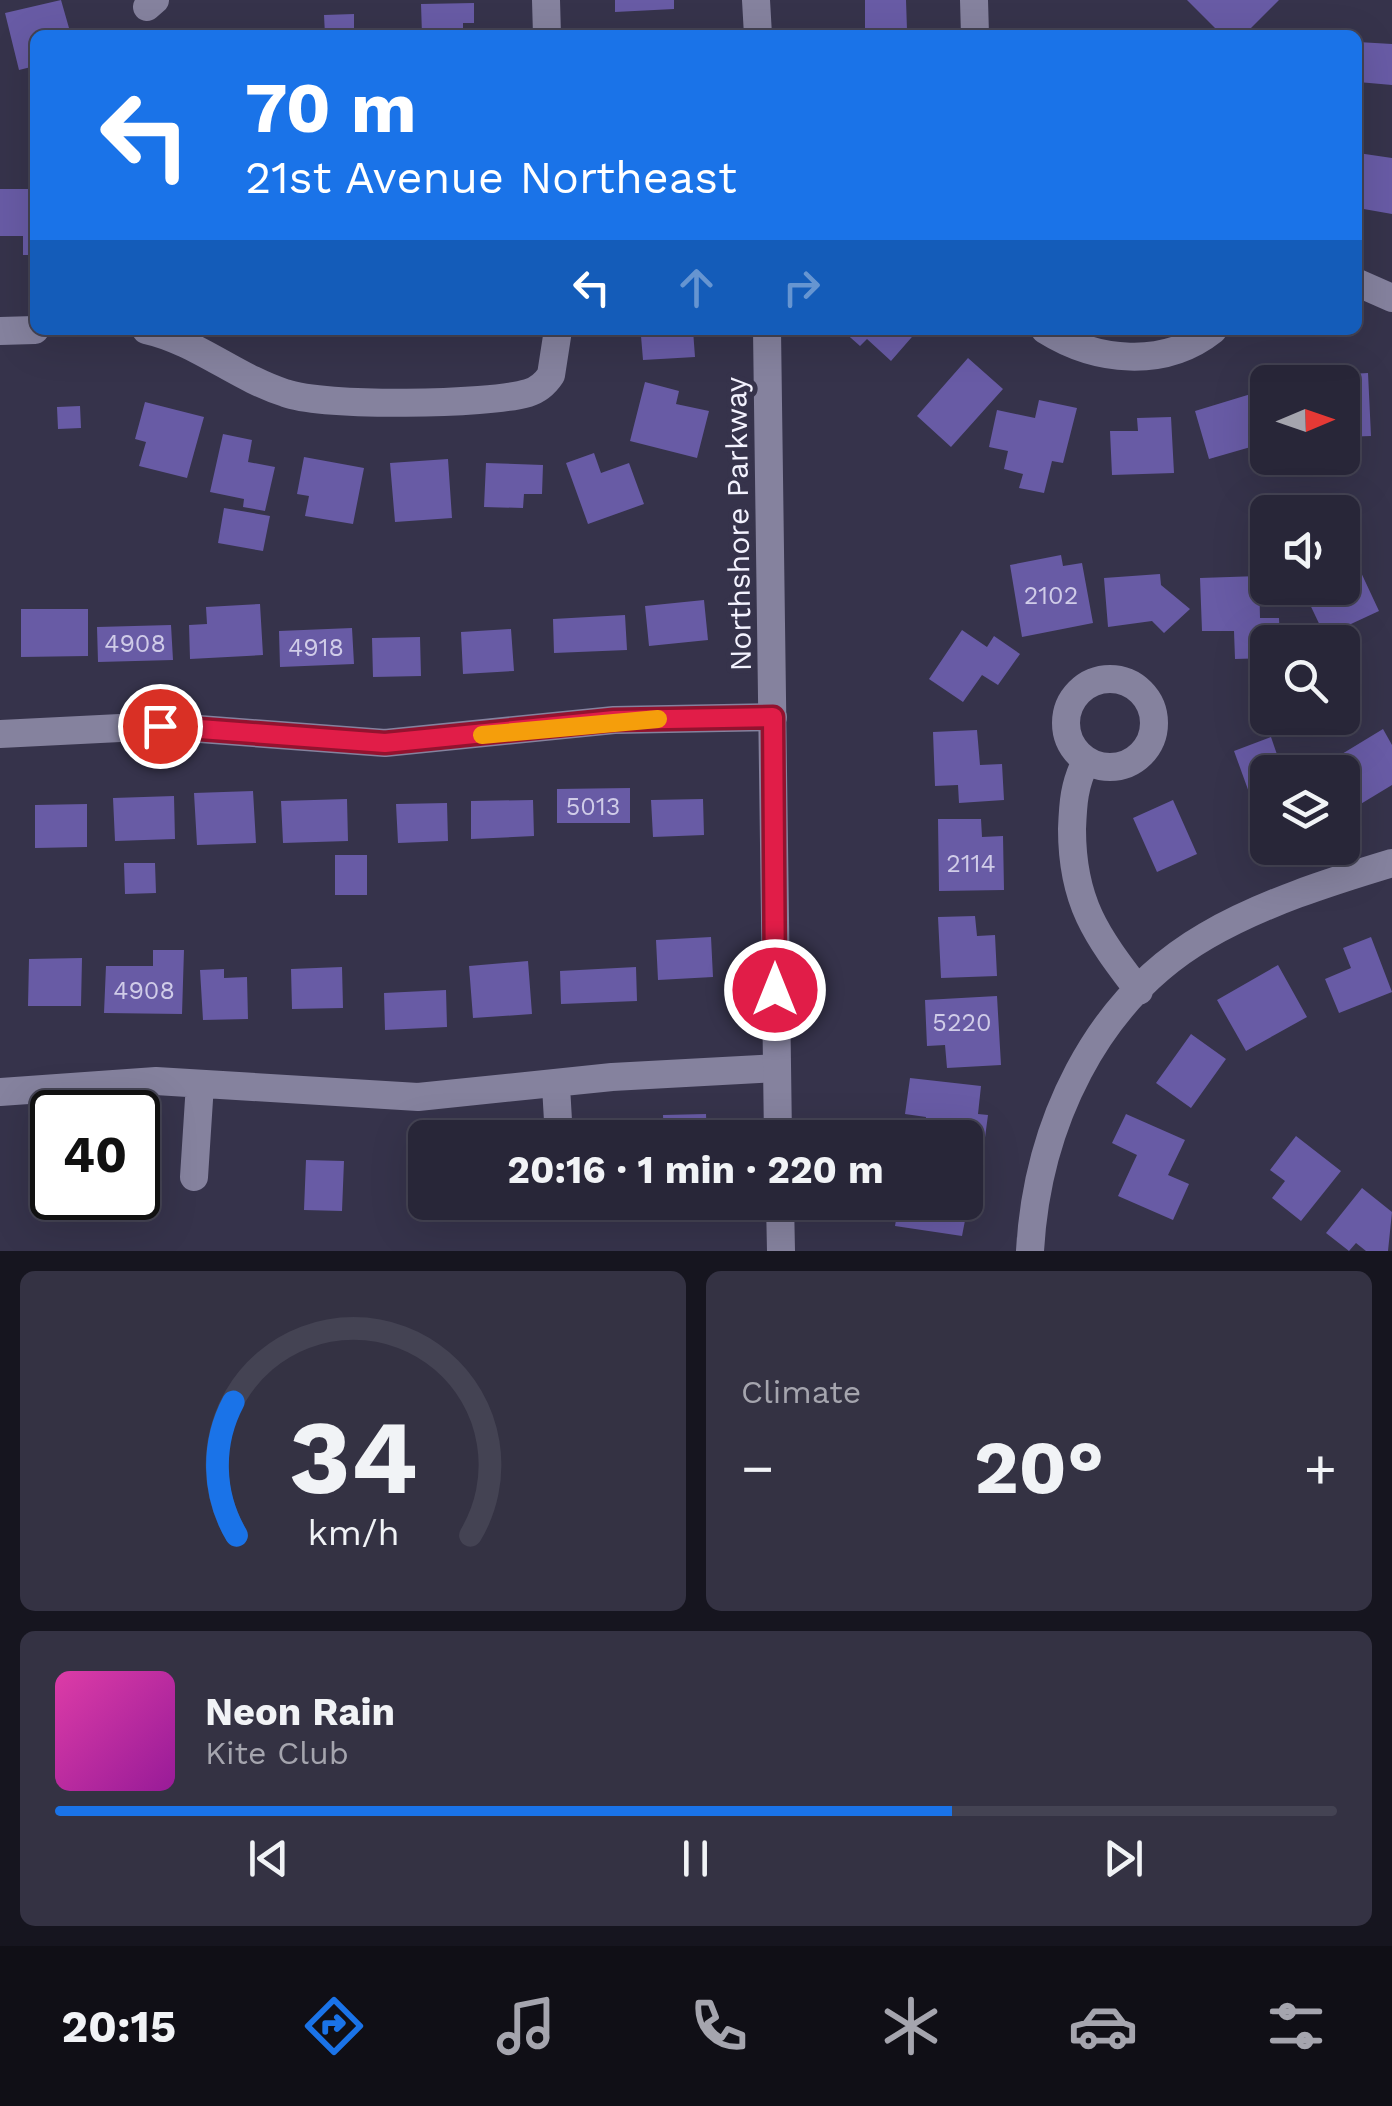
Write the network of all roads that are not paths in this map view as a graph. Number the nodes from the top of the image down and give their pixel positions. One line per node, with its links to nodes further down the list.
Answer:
1 (546, 0): 4 (street)
2 (756, 0): 5 (street)
3 (974, 0): 6 (street)
4 (547, 30)
5 (758, 30)
6 (975, 30)
7 (1362, 285): 8 (street)
8 (1392, 298)
9 (30, 330): 10 (street)
10 (0, 331)
11 (160, 335): 12 (street)
12 (557, 335)
13 (767, 335): 16 (street, Northshore Parkway)
14 (1056, 335): 15 (street)
15 (1203, 335)
16 (773, 717): 17 (street); 21 (street, Northshore Parkway)
17 (0, 734)
18 (1086, 761): 20 (street)
19 (1392, 863): 20 (street)
20 (1139, 991): 30 (street)
21 (776, 1068): 23 (street); 26 (street, Northshore Parkway)
22 (200, 1084): 23 (street); 24 (street); 27 (street)
23 (556, 1086): 25 (street)
24 (0, 1092)
25 (558, 1120)
26 (777, 1120)
27 (194, 1177)
28 (780, 1220): 29 (street)
29 (781, 1251)
30 (1030, 1251)

